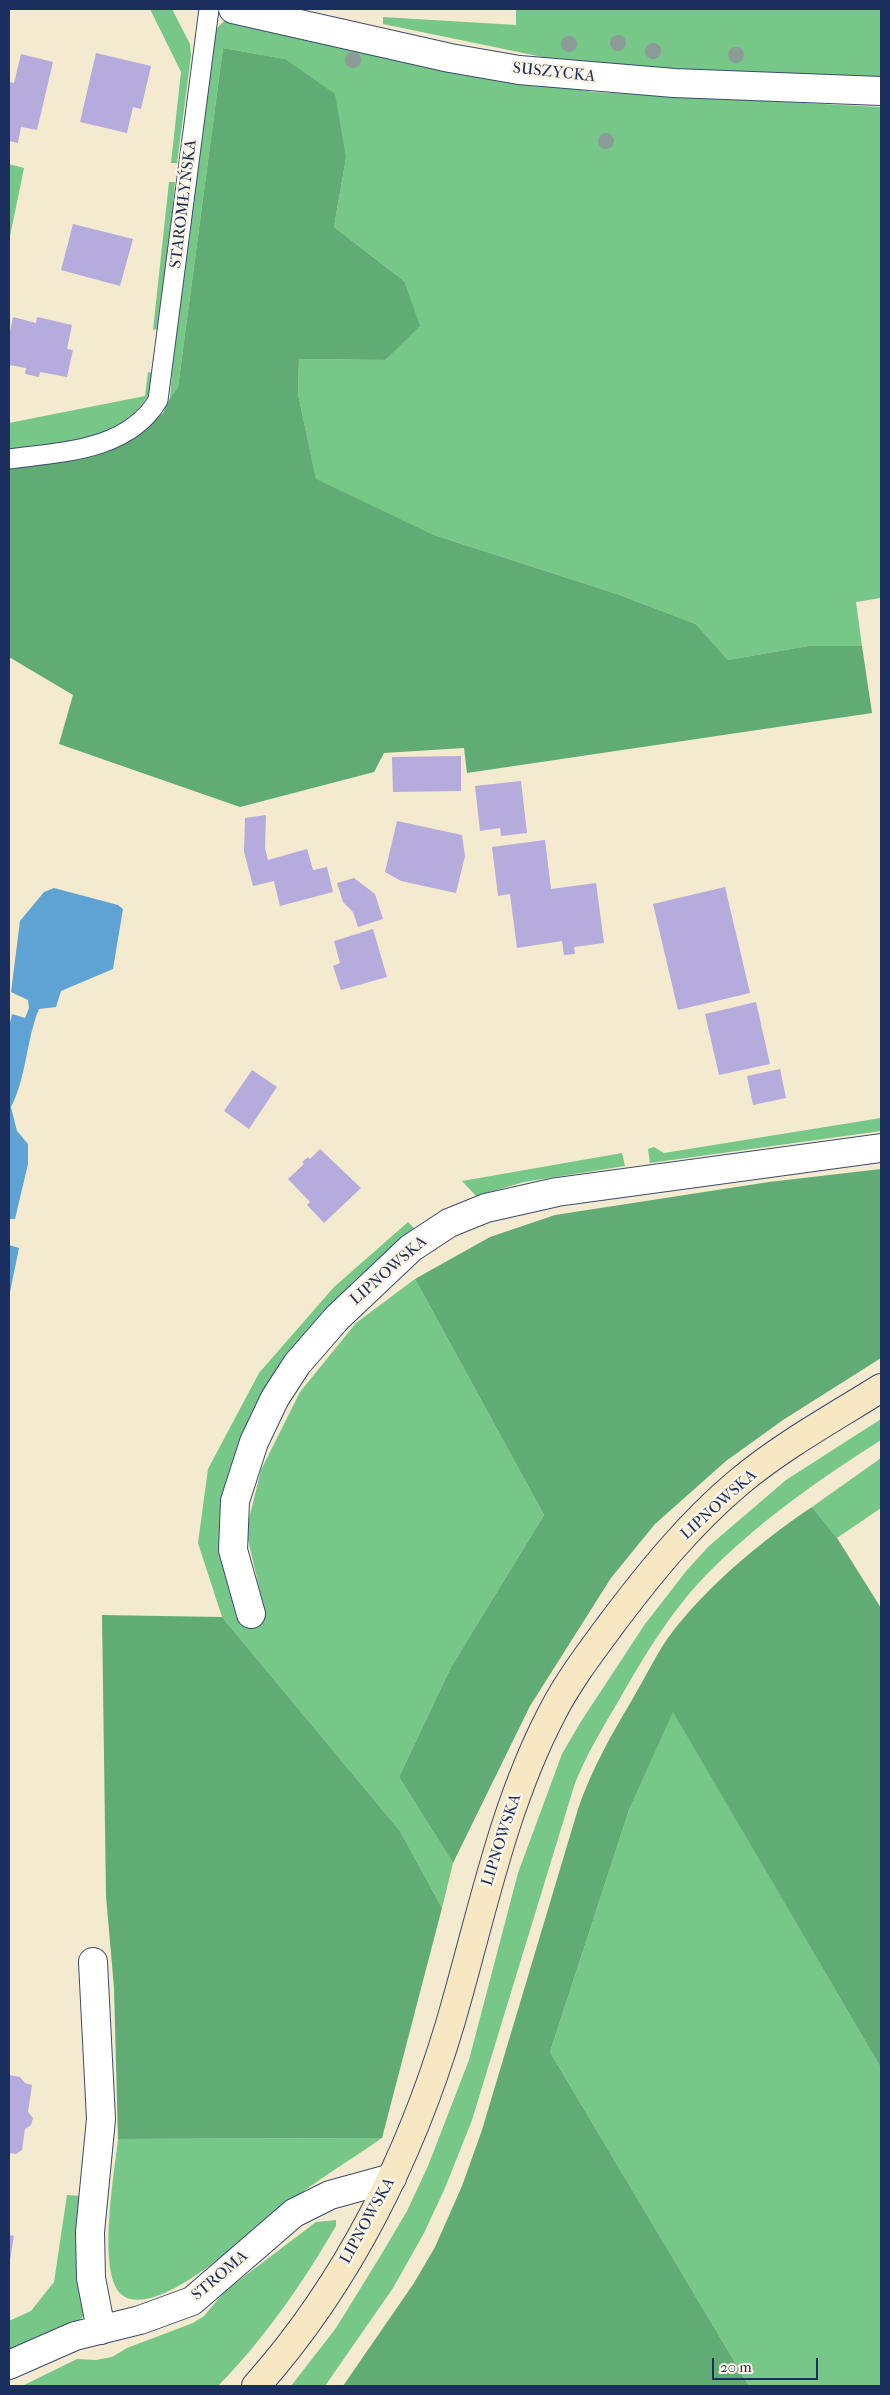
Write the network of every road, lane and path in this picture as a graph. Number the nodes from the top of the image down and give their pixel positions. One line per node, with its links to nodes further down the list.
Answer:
1 (209, 9): 4 (lane, STAROMŁYŃSKA)
2 (233, 9): 3 (street, SUSZYCKA)
3 (881, 91)
4 (9, 459)
5 (881, 1148): 7 (street, LIPNOWSKA)
6 (881, 1388): 9 (main road, LIPNOWSKA)
7 (251, 1614)
8 (93, 1962): 10 (street)
9 (392, 2178): 10 (street, STROMA); 12 (main road, LIPNOWSKA)
10 (101, 2330): 11 (street, STROMA)
11 (9, 2365)
12 (256, 2386)

